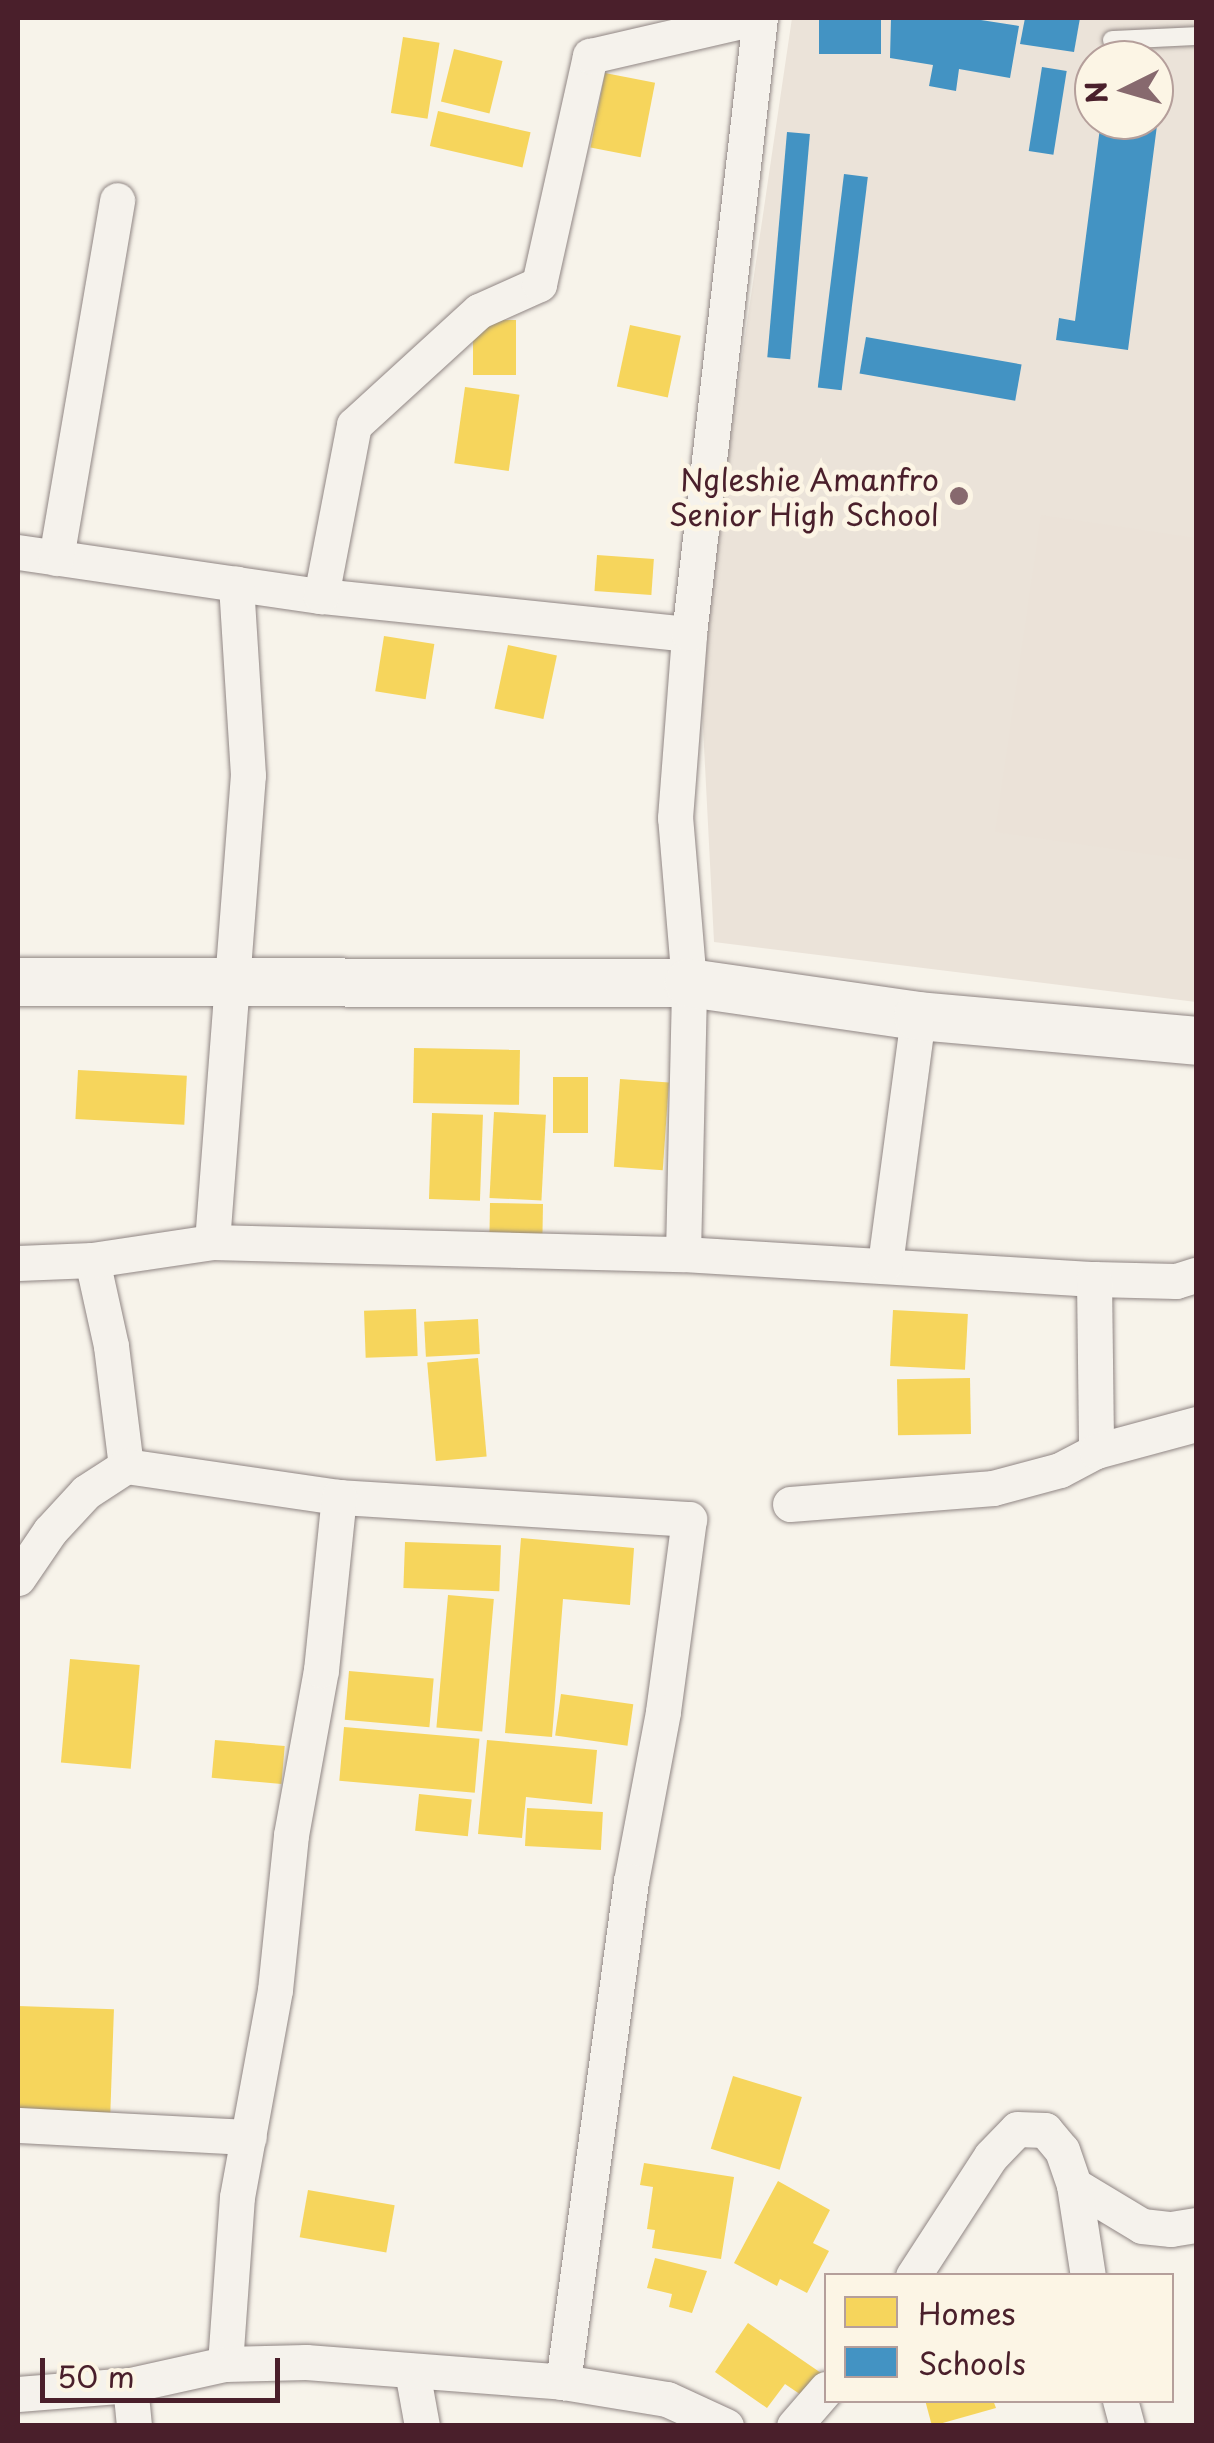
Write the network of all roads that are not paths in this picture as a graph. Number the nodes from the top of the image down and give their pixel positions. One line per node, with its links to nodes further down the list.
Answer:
1 (757, 18): 8 (street); 9 (street)
2 (1196, 36): 3 (lane)
3 (1112, 40)
4 (117, 200): 6 (street)
5 (18, 552): 6 (street)
6 (56, 558): 7 (street)
7 (236, 582): 8 (street); 10 (street)
8 (321, 596): 9 (street)
9 (689, 634): 12 (street)
10 (235, 979): 11 (street); 12 (street); 15 (street)
11 (18, 982)
12 (689, 982): 13 (street); 16 (street)
13 (918, 1016): 14 (street); 19 (street)
14 (1196, 1041)
15 (212, 1242): 16 (street); 17 (street)
16 (683, 1254): 19 (street)
17 (92, 1260): 18 (street); 24 (street)
18 (18, 1263)
19 (885, 1264): 21 (street)
20 (1196, 1274): 21 (street)
21 (1094, 1279): 23 (street)
22 (1196, 1424): 23 (street)
23 (1096, 1451): 26 (street)
24 (126, 1466): 25 (street); 27 (street)
25 (339, 1497): 29 (street); 36 (street)
26 (790, 1504)
27 (18, 1578)
28 (18, 2125): 29 (street)
29 (249, 2137): 34 (street)
30 (1074, 2186): 31 (street); 32 (street); 33 (street)
31 (1196, 2225)
32 (915, 2273)
33 (1088, 2273)
34 (225, 2364): 35 (street); 37 (street)
35 (412, 2371): 36 (street); 41 (street)
36 (562, 2382): 42 (street)
37 (130, 2385): 39 (street); 40 (street)
38 (824, 2391): 43 (street)
39 (18, 2394)
40 (134, 2426)
41 (422, 2426)
42 (726, 2426)
43 (794, 2426)

